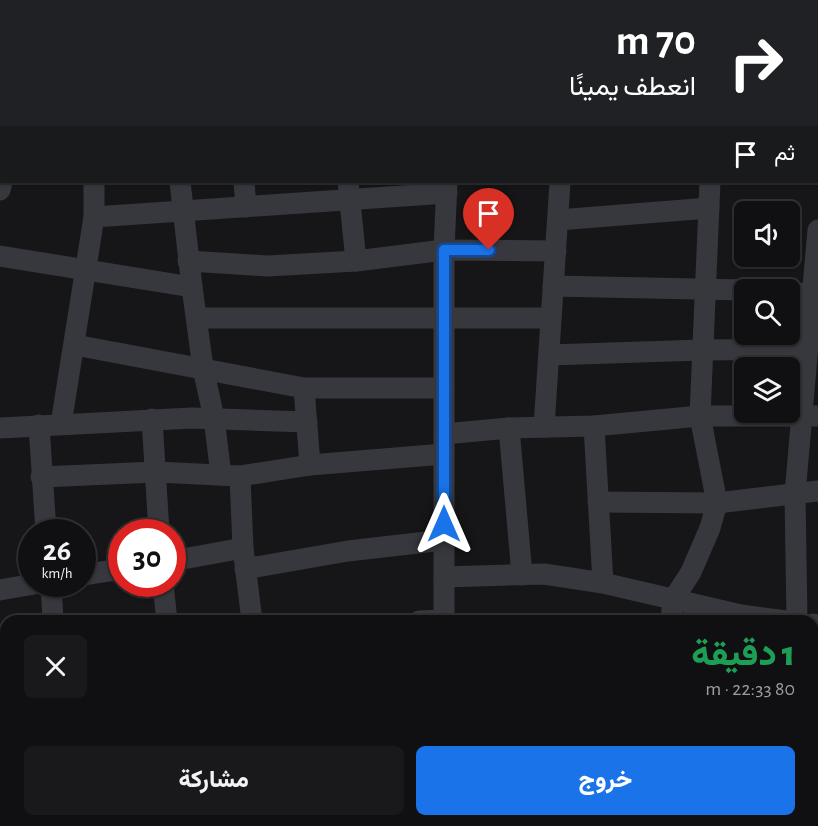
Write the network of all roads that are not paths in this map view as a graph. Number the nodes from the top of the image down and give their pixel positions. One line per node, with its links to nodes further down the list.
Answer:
1 (91, 0): 2 (street)
2 (162, 0)
3 (94, 183): 13 (street)
4 (180, 183): 12 (street)
5 (244, 183): 10 (street)
6 (560, 183): 14 (street)
7 (710, 183): 11 (street)
8 (447, 187): 9 (street); 16 (street)
9 (349, 190): 10 (street); 20 (street)
10 (246, 207): 12 (street)
11 (709, 208): 14 (street); 24 (street)
12 (183, 211): 13 (street); 19 (street)
13 (94, 217): 21 (street)
14 (558, 220): 17 (street)
15 (818, 230): 27 (street)
16 (444, 250): 17 (street); 20 (street); 30 (street)
17 (556, 251): 22 (street)
18 (0, 256): 21 (street)
19 (188, 261): 20 (street); 23 (street)
20 (356, 261)
21 (86, 271): 23 (street); 31 (street)
22 (553, 286): 24 (street); 29 (street)
23 (192, 287): 28 (street)
24 (705, 288): 25 (street); 33 (street)
25 (734, 289)
26 (800, 293): 27 (street)
27 (815, 294): 32 (street)
28 (197, 318): 30 (street); 35 (street)
29 (551, 318): 30 (street); 34 (street)
30 (444, 319): 37 (street)
31 (75, 345): 35 (street); 43 (street)
32 (808, 349): 33 (street); 39 (street)
33 (702, 350): 34 (street); 38 (street)
34 (549, 356): 46 (street)
35 (203, 368): 36 (street); 40 (street)
36 (304, 388): 37 (street); 42 (street)
37 (444, 388): 49 (street)
38 (700, 416): 39 (street); 45 (street); 57 (street)
39 (810, 416): 55 (street)
40 (214, 418): 41 (street); 42 (street); 52 (street)
41 (152, 419): 43 (street); 51 (street)
42 (307, 422): 50 (street)
43 (61, 424): 44 (street)
44 (39, 425): 47 (street); 53 (street)
45 (594, 426): 46 (street); 56 (street)
46 (544, 427): 48 (street)
47 (0, 428)
48 (509, 428): 49 (street); 64 (street)
49 (444, 444): 50 (street); 60 (street)
50 (310, 465): 52 (street)
51 (156, 472): 52 (street); 53 (street); 59 (street)
52 (230, 476): 61 (street)
53 (41, 477): 58 (street)
54 (818, 491): 55 (street)
55 (795, 494): 57 (street); 78 (street)
56 (598, 502): 57 (street); 66 (street)
57 (717, 503): 71 (street)
58 (45, 519)
59 (158, 519)
60 (444, 540): 63 (street); 65 (street)
61 (243, 548): 62 (street); 63 (street)
62 (186, 558)
63 (245, 569): 74 (street)
64 (522, 575): 65 (street); 66 (street)
65 (444, 577): 75 (street)
66 (603, 583): 71 (street)
67 (18, 587): 68 (street)
68 (0, 590)
69 (52, 597): 72 (street)
70 (164, 597): 73 (street)
71 (673, 600): 76 (street); 77 (street)
72 (53, 615)
73 (166, 615)
74 (251, 615)
75 (444, 615)
76 (672, 615)
77 (730, 615)
78 (797, 615)

